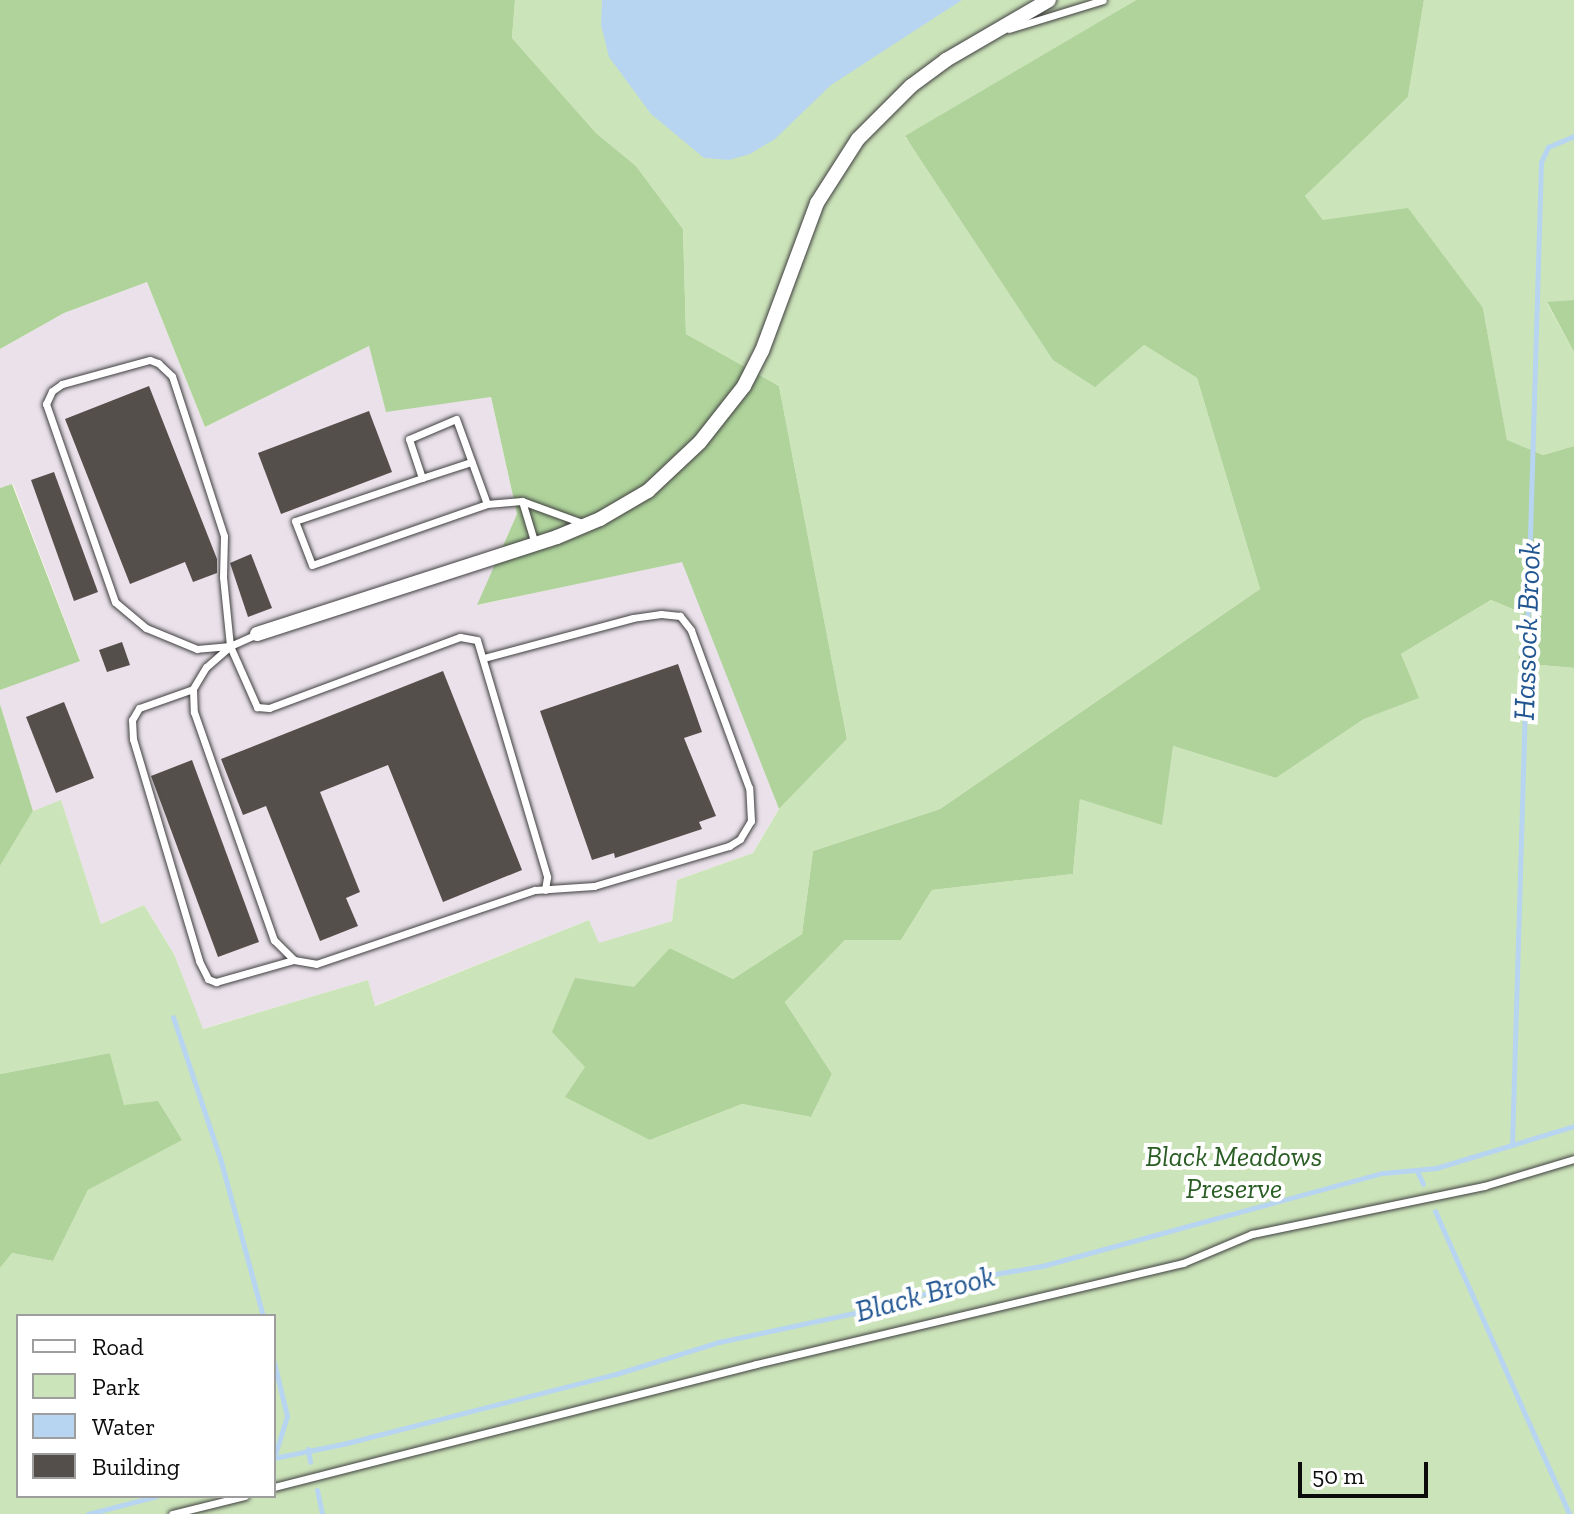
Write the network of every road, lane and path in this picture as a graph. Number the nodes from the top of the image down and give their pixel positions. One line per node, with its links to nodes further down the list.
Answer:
1 (1049, 0): 3 (street)
2 (1103, 0): 3 (lane)
3 (988, 36): 8 (street)
4 (471, 462): 5 (lane); 5 (lane); 7 (lane)
5 (422, 478): 7 (lane)
6 (522, 501): 7 (lane); 8 (lane); 9 (lane)
7 (487, 504)
8 (588, 525): 9 (street)
9 (535, 544): 10 (street)
10 (257, 634): 11 (lane)
11 (230, 646): 11 (lane); 12 (lane); 13 (lane)
12 (484, 658): 14 (lane); 14 (lane)
13 (193, 689): 15 (lane); 15 (lane)
14 (545, 890): 15 (lane)
15 (294, 960)
16 (1574, 1159): 17 (lane)
17 (276, 1486)
18 (237, 1498): 19 (lane)
19 (172, 1514)

